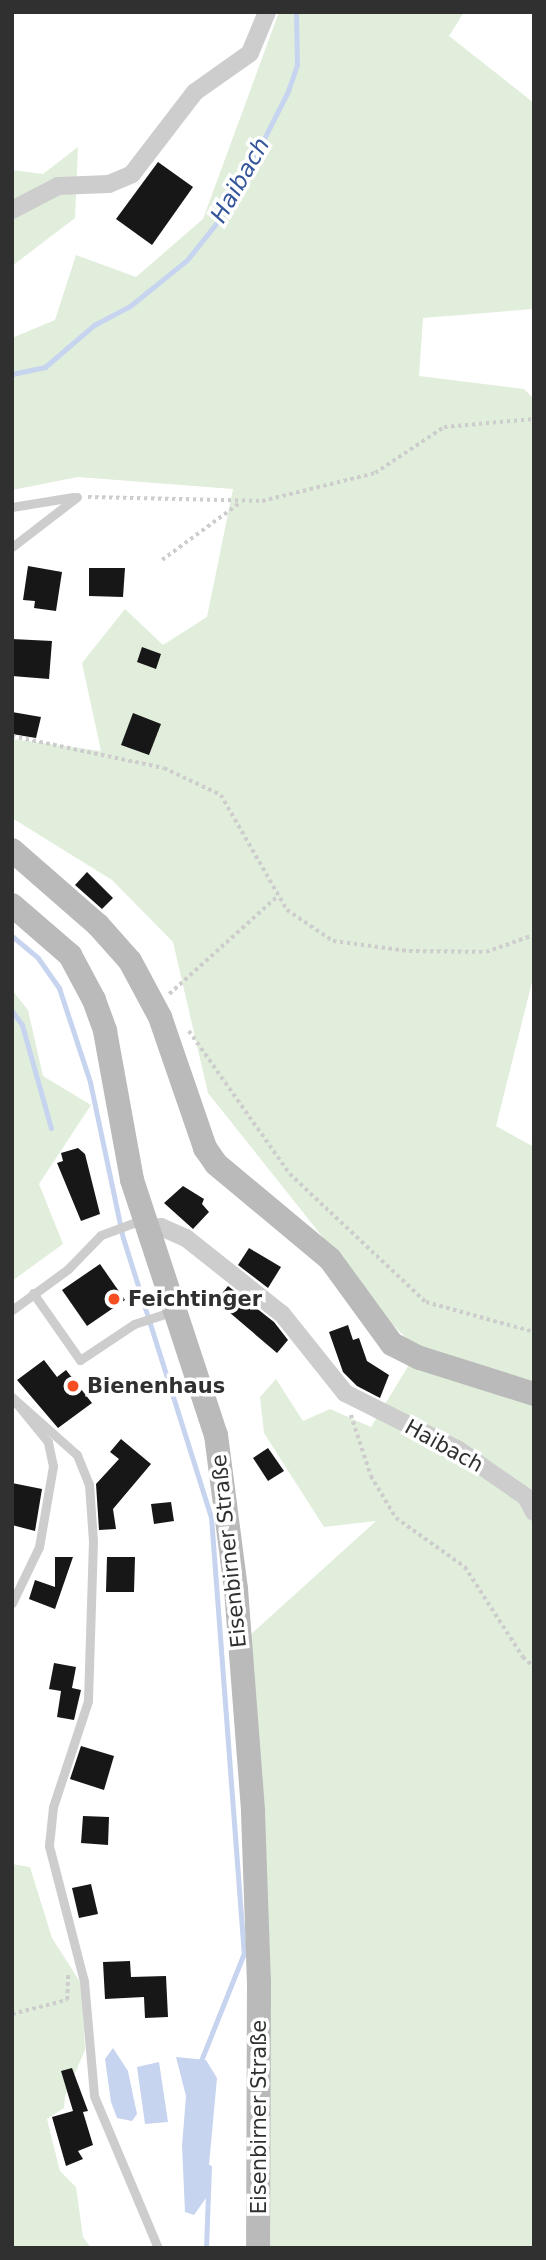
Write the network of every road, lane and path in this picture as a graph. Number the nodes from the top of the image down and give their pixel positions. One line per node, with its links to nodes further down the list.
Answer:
1 (267, 12): 2 (street)
2 (12, 210)
3 (534, 419): 5 (path)
4 (77, 497): 5 (path); 6 (lane); 7 (lane)
5 (243, 500): 8 (path)
6 (12, 507)
7 (12, 547)
8 (162, 560)
9 (12, 736): 11 (path)
10 (12, 850): 22 (main road)
11 (278, 895): 13 (path); 14 (path)
12 (12, 905): 16 (main road, Eisenbirner Straße)
13 (534, 934)
14 (165, 997)
15 (181, 1019): 20 (path)
16 (141, 1224): 17 (lane); 19 (main road, Eisenbirner Straße); 21 (street)
17 (33, 1293): 18 (lane); 19 (lane)
18 (12, 1310)
19 (162, 1315): 30 (main road, Eisenbirner Straße)
20 (534, 1332)
21 (345, 1393): 24 (street, Haibach); 26 (path)
22 (534, 1394)
23 (12, 1397): 25 (lane); 29 (lane)
24 (531, 1503)
25 (12, 1603)
26 (534, 1667)
27 (68, 1961): 28 (path)
28 (12, 2014)
29 (158, 2248)
30 (258, 2248)

